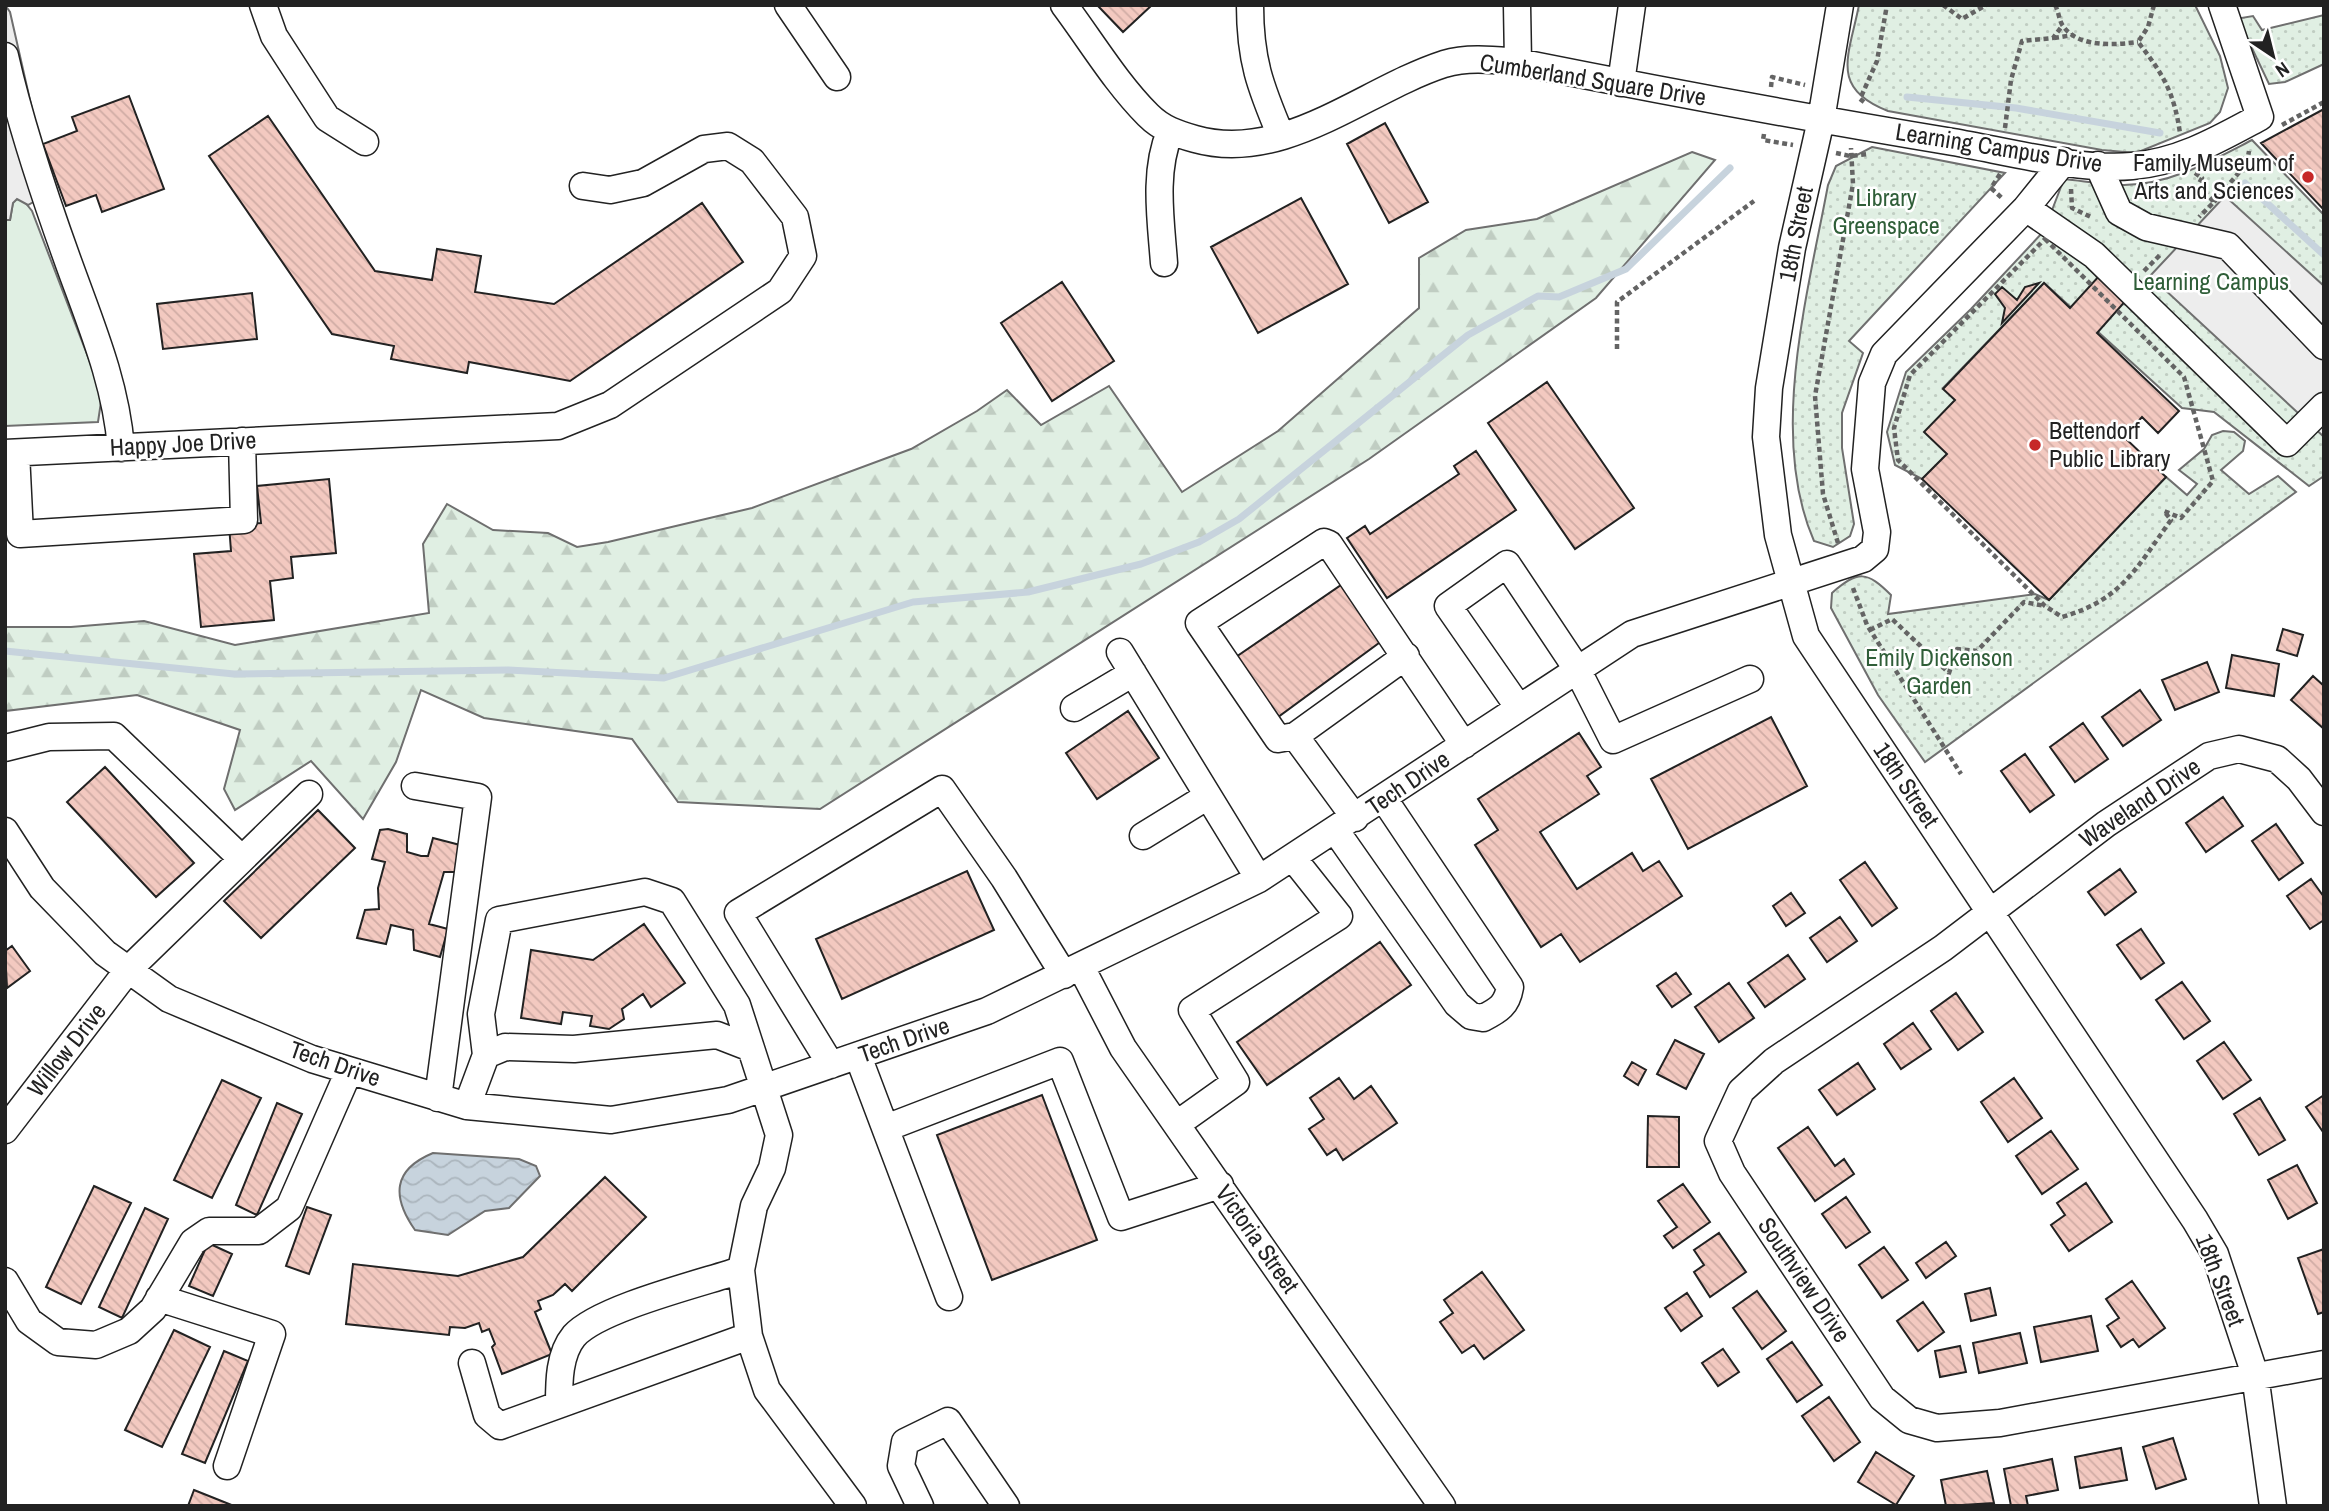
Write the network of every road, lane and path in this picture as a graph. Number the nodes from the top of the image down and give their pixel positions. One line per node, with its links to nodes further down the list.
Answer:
1 (263, 5): 32 (street)
2 (788, 5): 20 (street)
3 (1064, 5): 29 (street, Cumberland Square Drive)
4 (1250, 5): 30 (street)
5 (1517, 5): 19 (street)
6 (1632, 5): 21 (street)
7 (1840, 5): 25 (street, 18th Street)
8 (1887, 5): 22 (path)
9 (1943, 5): 10 (path)
10 (1986, 5)
11 (2055, 5): 14 (path)
12 (2154, 5): 17 (path)
13 (2222, 5): 35 (street, Learning Campus Drive)
14 (2062, 26): 15 (path); 16 (path)
15 (2074, 35): 16 (path); 17 (path)
16 (2053, 38): 27 (path)
17 (2138, 42): 31 (path)
18 (5, 56): 45 (street)
19 (1518, 62): 21 (street, Cumberland Square Drive); 30 (street, Cumberland Square Drive)
20 (837, 77)
21 (1621, 83): 25 (street, Cumberland Square Drive)
22 (1860, 99): 24 (path); 26 (path)
23 (2324, 102): 28 (path)
24 (1878, 105)
25 (1821, 120): 26 (street, Learning Campus Drive); 48 (street, 18th Street)
26 (1856, 126): 34 (street, Learning Campus Drive); 47 (path)
27 (1992, 130)
28 (2272, 131)
29 (1170, 132): 30 (street, Cumberland Square Drive); 40 (street)
30 (1281, 136)
31 (2180, 136)
32 (365, 142)
33 (2250, 143): 38 (path)
34 (2064, 161): 35 (street, Learning Campus Drive); 39 (street)
35 (2098, 165): 41 (street)
36 (583, 186): 44 (street, Happy Joe Drive)
37 (1754, 201): 42 (path)
38 (2214, 202)
39 (2026, 208): 43 (street); 47 (street, Tech Drive)
40 (1164, 263)
41 (2324, 346)
42 (1617, 349)
43 (2324, 406)
44 (242, 441): 45 (street, Happy Joe Drive); 46 (street)
45 (121, 448): 46 (street, Happy Joe Drive)
46 (11, 453)
47 (1845, 565): 48 (street, Tech Drive); 50 (path)
48 (1791, 581): 52 (street, Tech Drive); 71 (street, 18th Street)
49 (2045, 606): 49 (path); 50 (path)
50 (1870, 630): 59 (path)
51 (1406, 656): 56 (street); 56 (street); 57 (street)
52 (1577, 669): 53 (street); 55 (street, Tech Drive); 55 (street)
53 (1750, 678)
54 (1074, 708): 62 (street)
55 (1519, 708): 57 (street, Tech Drive)
56 (1295, 736): 65 (street)
57 (1464, 745): 63 (street, Tech Drive)
58 (5, 748): 69 (street)
59 (1961, 774)
60 (415, 786): 80 (street)
61 (309, 794): 69 (street, Willow Drive)
62 (1208, 796): 67 (street); 70 (street)
63 (1384, 799): 65 (street, Tech Drive); 65 (street)
64 (2324, 812): 71 (street, Waveland Drive)
65 (1345, 825): 68 (street, Tech Drive)
66 (5, 831): 72 (street, Tech Drive)
67 (1143, 836)
68 (1293, 858): 70 (street, Tech Drive); 83 (street)
69 (243, 859): 72 (street, Willow Drive)
70 (1259, 879): 73 (street, Tech Drive)
71 (1992, 911): 93 (street, 18th Street); 93 (street, Southview Drive)
72 (128, 970): 78 (street, Tech Drive); 82 (street, Willow Drive)
73 (1072, 971): 76 (street, Tech Drive); 77 (street, Victoria Street); 83 (street, Victoria Street)
74 (748, 1047): 75 (street); 75 (street); 79 (street)
75 (486, 1055): 81 (street)
76 (858, 1056): 77 (street, Tech Drive); 84 (street)
77 (831, 1065): 79 (street, Tech Drive)
78 (349, 1071): 80 (street, Tech Drive); 89 (street)
79 (764, 1088): 81 (street, Tech Drive); 86 (street)
80 (438, 1098): 81 (street, Tech Drive)
81 (467, 1106)
82 (10, 1115)
83 (1177, 1125): 85 (street, Victoria Street)
84 (886, 1128): 85 (street); 88 (street)
85 (1220, 1185): 99 (street, Victoria Street)
86 (741, 1270): 90 (street); 94 (street)
87 (5, 1281): 89 (street)
88 (949, 1297)
89 (159, 1298): 95 (street)
90 (749, 1336): 94 (street); 96 (street)
91 (472, 1363): 94 (street)
92 (2324, 1364): 93 (street)
93 (2255, 1375): 100 (street, 18th Street)
94 (559, 1404)
95 (227, 1466)
96 (853, 1506)
97 (920, 1506): 98 (street)
98 (1006, 1506)
99 (1442, 1506)
100 (2273, 1506)

